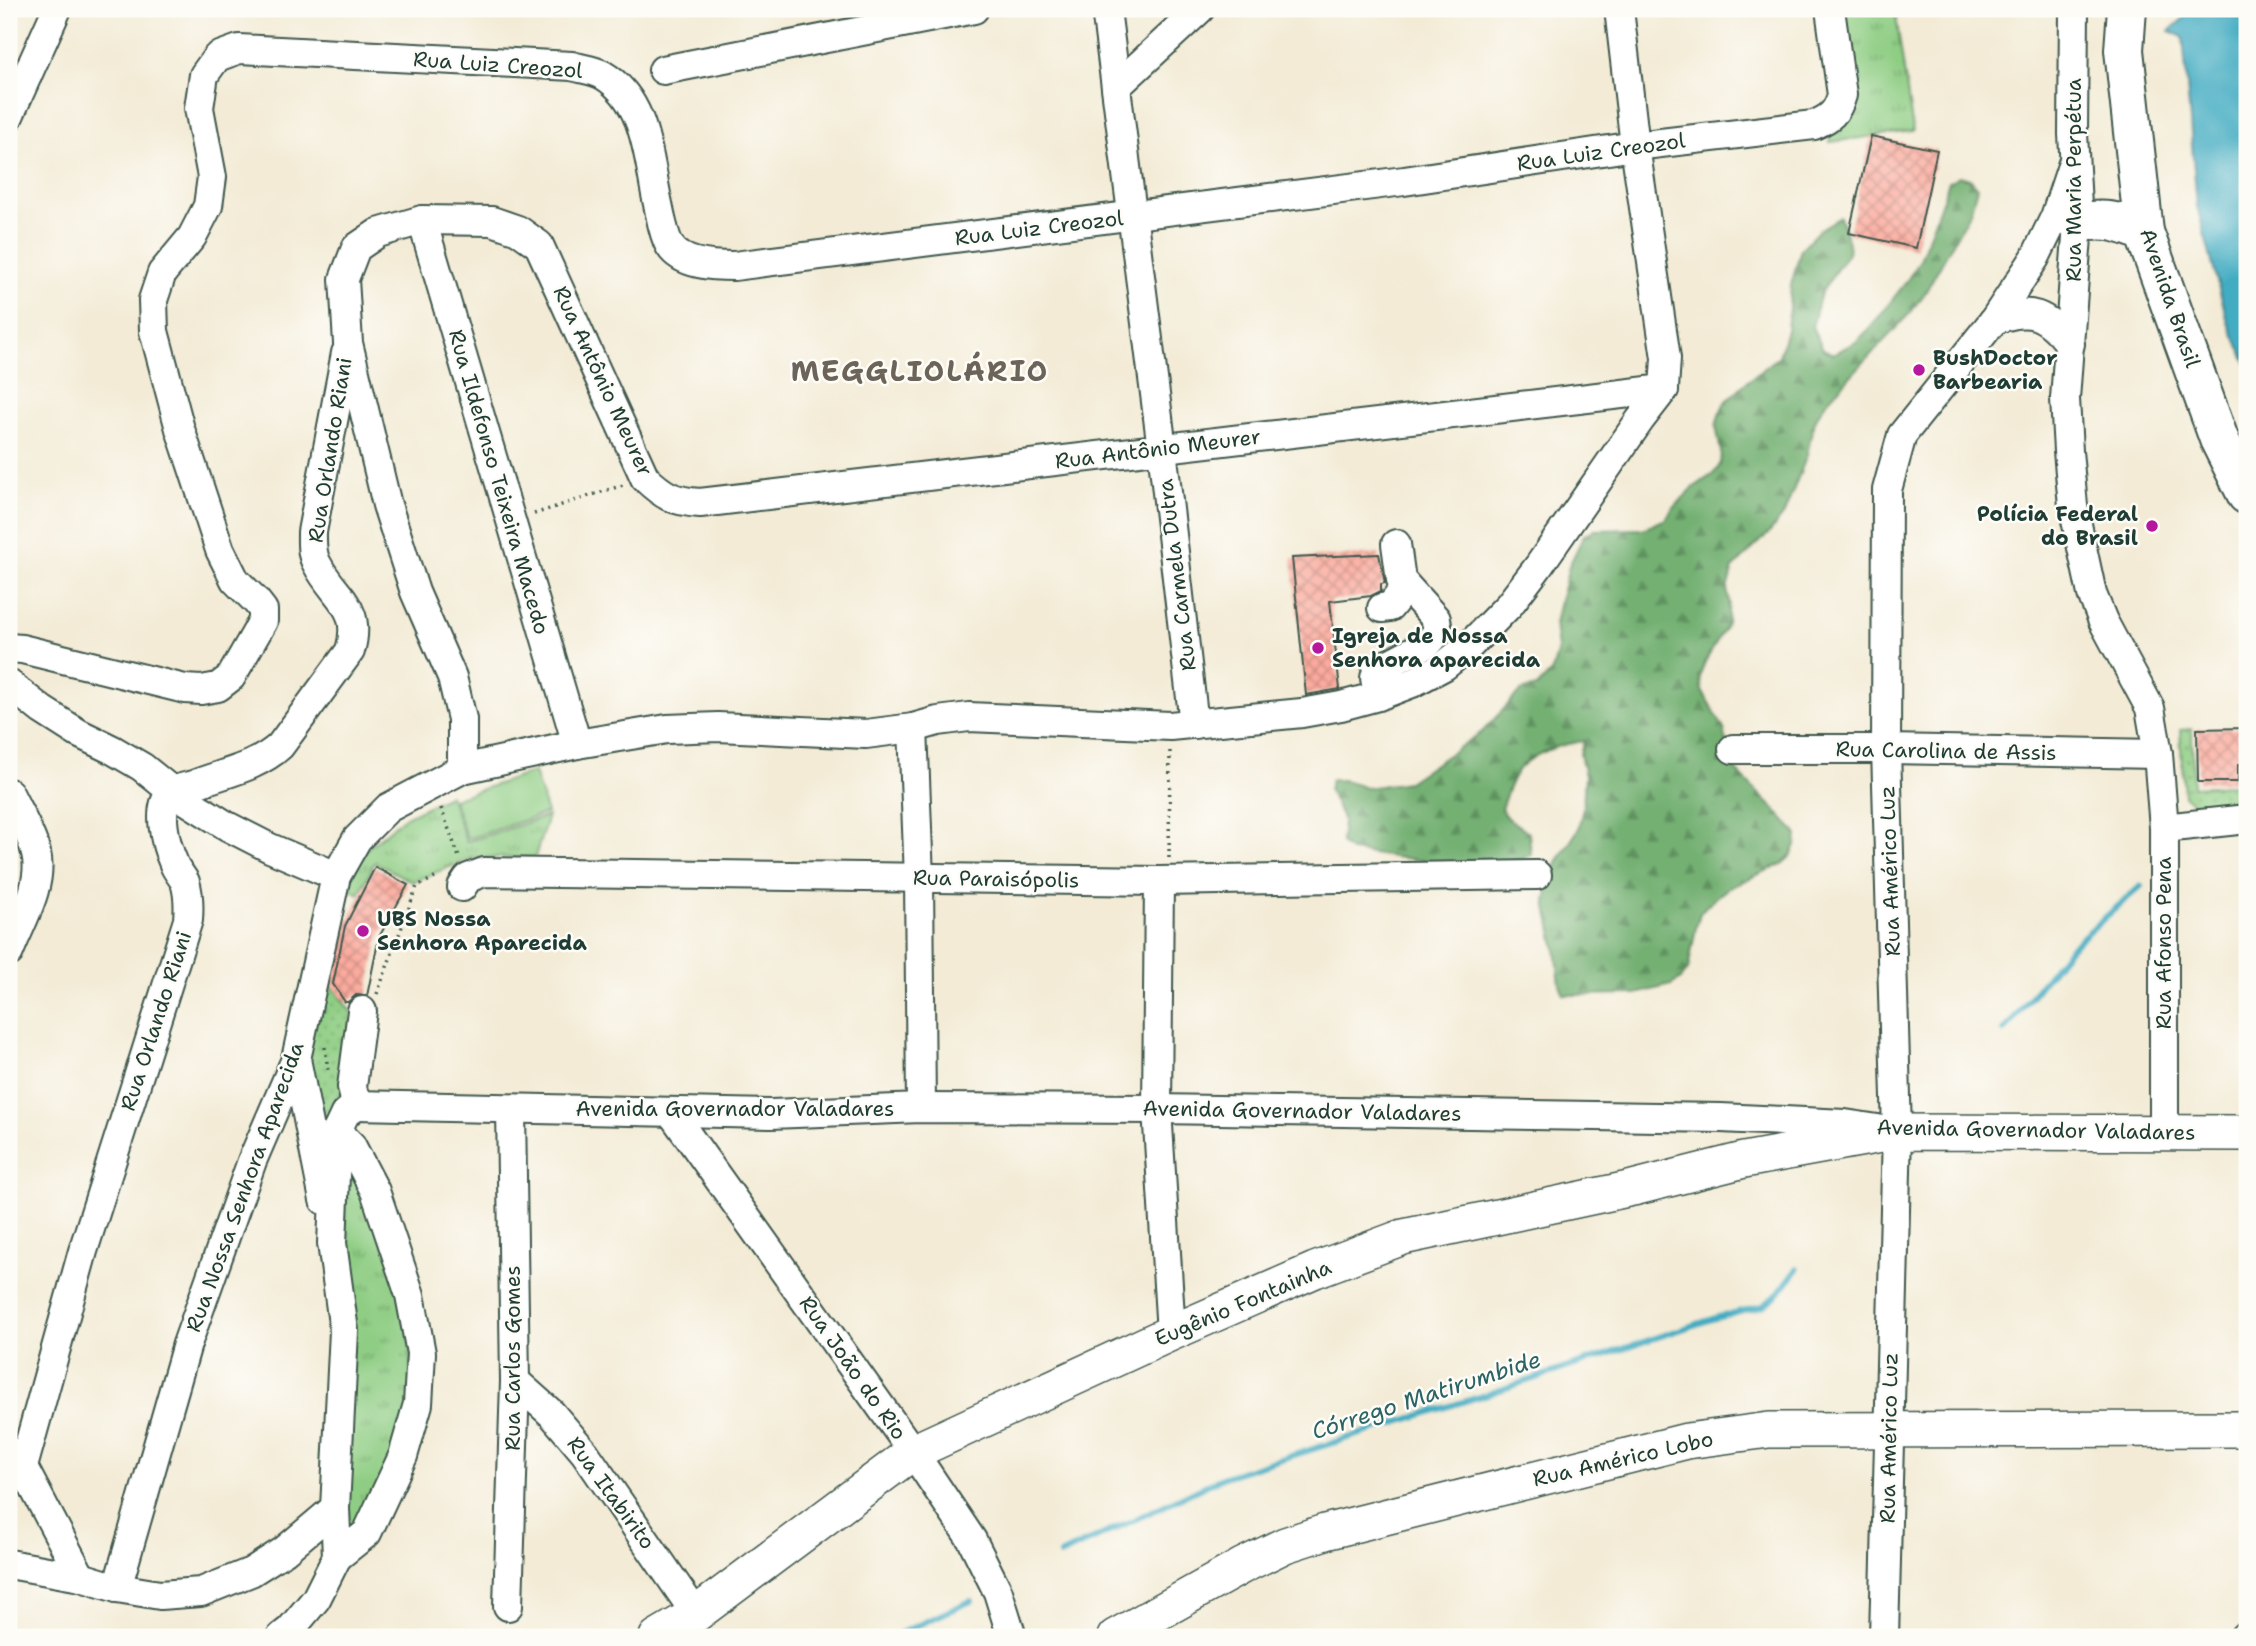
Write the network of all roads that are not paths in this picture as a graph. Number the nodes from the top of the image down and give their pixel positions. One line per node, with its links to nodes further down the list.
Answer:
1 (57, 9): 11 (street)
2 (974, 9): 9 (street)
3 (1106, 9): 10 (street, Rua Carmela Dutra)
4 (1200, 9): 10 (street)
5 (1619, 9): 12 (street)
6 (1830, 9): 12 (street, Rua Luiz Creozol)
7 (2074, 9): 13 (street, Rua Maria Perpétua)
8 (2127, 9): 17 (highway, Avenida Brasil)
9 (663, 70)
10 (1116, 87): 14 (street, Rua Carmela Dutra)
11 (9, 116)
12 (1635, 146): 14 (street, Rua Luiz Creozol); 23 (street)
13 (2074, 160): 16 (street, Rua Maria Perpétua); 18 (street, Rua Américo Luz)
14 (1131, 217): 24 (street, Rua Carmela Dutra); 29 (street, Rua Luiz Creozol)
15 (422, 220): 21 (street, Rua Antônio Meurer); 24 (street, Rua Antônio Meurer); 34 (street, Rua Ildefonso Teixeira Macedo)
16 (2078, 223): 17 (highway); 19 (street, Rua Maria Perpétua)
17 (2144, 232): 25 (highway, Avenida Brasil)
18 (2035, 258): 19 (street); 20 (street, Rua Américo Luz)
19 (2075, 268): 22 (street, Rua Maria Perpétua)
20 (1994, 320): 22 (street); 36 (street, Rua Américo Luz)
21 (348, 344): 38 (street, Rua Antônio Meurer); 39 (street, Rua Orlando Riani)
22 (2070, 344): 37 (street, Rua Maria Perpétua)
23 (1664, 389): 24 (street, Rua Antônio Meurer); 31 (street, Rua Nossa Senhora Aparecida)
24 (1162, 449): 32 (street, Rua Carmela Dutra)
25 (2247, 495)
26 (1396, 544): 27 (street)
27 (1406, 587): 28 (street); 31 (street)
28 (1382, 608)
29 (9, 648)
30 (9, 684): 39 (street)
31 (1378, 696): 32 (street, Rua Nossa Senhora Aparecida)
32 (1182, 725): 33 (street, Rua Nossa Senhora Aparecida)
33 (913, 728): 34 (street, Rua Nossa Senhora Aparecida); 46 (street)
34 (577, 744): 38 (street, Rua Nossa Senhora Aparecida)
35 (1733, 748): 36 (street, Rua Carolina de Assis)
36 (1886, 749): 37 (street, Rua Carolina de Assis); 57 (street, Rua Américo Luz)
37 (2158, 754): 42 (street, Rua Afonso Pena)
38 (462, 769): 44 (street, Rua Nossa Senhora Aparecida)
39 (173, 792): 44 (street); 66 (street, Rua Orlando Riani)
40 (9, 793): 48 (street)
41 (2247, 819): 42 (street)
42 (2164, 828): 58 (street, Rua Afonso Pena)
43 (1537, 875): 47 (street, Rua Paraisópolis)
44 (335, 876): 50 (street, Rua Nossa Senhora Aparecida)
45 (455, 876): 46 (street, Rua Paraisópolis)
46 (919, 878): 47 (street, Rua Paraisópolis); 52 (street)
47 (1164, 881): 54 (street)
48 (9, 952)
49 (362, 1010): 51 (street)
50 (296, 1059): 60 (street); 71 (street, Rua Nossa Senhora Aparecida)
51 (354, 1096): 53 (street, Avenida Governador Valadares); 56 (street)
52 (921, 1108): 54 (street, Avenida Governador Valadares); 55 (street, Avenida Governador Valadares)
53 (510, 1109): 55 (street, Avenida Governador Valadares); 62 (street, Rua Carlos Gomes)
54 (1157, 1109): 57 (street, Avenida Governador Valadares); 61 (street)
55 (671, 1112): 65 (street, Rua João do Rio)
56 (337, 1131): 60 (street); 68 (street)
57 (1897, 1132): 58 (main road, Avenida Governador Valadares); 61 (main road, Eugênio Fontainha); 63 (street, Rua Américo Luz)
58 (2164, 1133): 59 (main road, Avenida Governador Valadares)
59 (2247, 1133)
60 (332, 1243): 67 (street)
61 (1171, 1333): 65 (main road, Eugênio Fontainha)
62 (515, 1381): 72 (street, Rua Carlos Gomes); 73 (street, Rua Itabirito)
63 (1888, 1429): 64 (main road, Rua Américo Lobo); 77 (main road, Rua Américo Lobo); 78 (street, Rua Américo Luz)
64 (2247, 1429)
65 (913, 1452): 73 (main road, Eugênio Fontainha); 76 (street, Rua João do Rio)
66 (16, 1457): 70 (street)
67 (335, 1508): 68 (street); 71 (street)
68 (337, 1557): 74 (street)
69 (9, 1564): 70 (street)
70 (81, 1577): 71 (street)
71 (117, 1588)
72 (508, 1606)
73 (696, 1614): 75 (main road, Eugênio Fontainha)
74 (281, 1637)
75 (657, 1637)
76 (1012, 1637)
77 (1115, 1637)
78 (1884, 1637)

